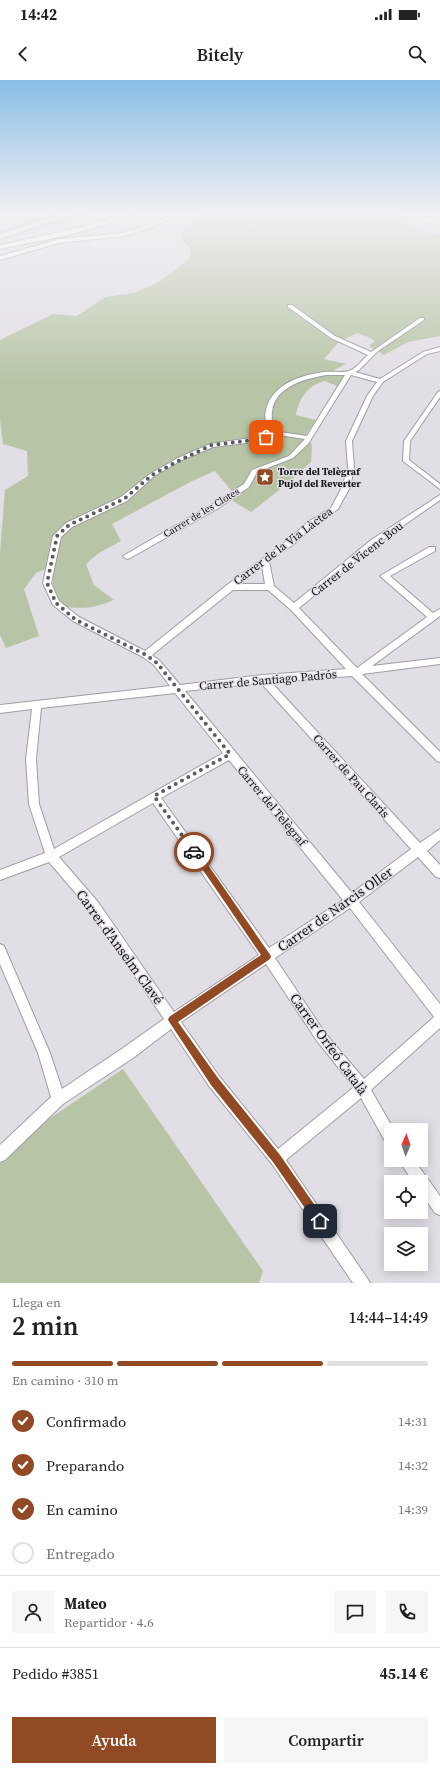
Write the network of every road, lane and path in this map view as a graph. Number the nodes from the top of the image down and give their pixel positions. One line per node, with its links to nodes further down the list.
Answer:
1 (290, 306): 4 (street)
2 (422, 319): 4 (street, Carrer de les Clotes)
3 (440, 349): 6 (street, Carrer de la Via Làctea)
4 (371, 354): 5 (street, Carrer de les Clotes)
5 (349, 373): 6 (street); 8 (street); 9 (street, Carrer de les Clotes)
6 (382, 381): 14 (street, Carrer de la Via Làctea)
7 (440, 393): 10 (street)
8 (270, 432): 9 (street); 19 (street, Carrer del Telègraf)
9 (308, 438): 13 (street, Carrer de les Clotes)
10 (440, 488)
11 (440, 498): 17 (street, Carrer de Vicenc Bou)
12 (432, 549): 18 (street)
13 (127, 556)
14 (265, 560): 15 (street, Carrer de la Via Làctea); 16 (street)
15 (230, 587): 16 (street); 19 (street, Carrer de la Via Làctea)
16 (270, 587): 17 (street)
17 (294, 608): 21 (street)
18 (436, 614): 21 (street)
19 (146, 655): 23 (street, Carrer del Telègraf)
20 (440, 661): 21 (street, Carrer de Santiago Padrós)
21 (356, 672): 22 (street, Carrer de Santiago Padrós); 27 (street)
22 (263, 679): 23 (street, Carrer de Santiago Padrós); 30 (street, Carrer de Pau Claris)
23 (177, 688): 24 (street, Carrer de Santiago Padrós); 26 (street, Carrer del Telègraf)
24 (37, 704): 25 (street, Carrer de Santiago Padrós); 31 (street, Carrer d'Anselm Clavé)
25 (0, 709)
26 (230, 754): 28 (street); 34 (street, Carrer del Telègraf)
27 (440, 758)
28 (154, 796): 31 (street); 36 (street, Carrer Orfeó Català)
29 (440, 834): 30 (street, Carrer de Narcis Oller)
30 (418, 850): 32 (street, Carrer de Pau Claris); 34 (street, Carrer de Narcis Oller)
31 (51, 856): 33 (street); 38 (street, Carrer d'Anselm Clavé)
32 (440, 873)
33 (0, 875)
34 (351, 901): 36 (street, Carrer de Narcis Oller); 37 (street, Carrer del Telègraf)
35 (0, 950): 41 (street)
36 (267, 956): 38 (street, Carrer de Narcis Oller); 40 (street, Carrer Orfeó Català)
37 (440, 1014)
38 (172, 1020): 41 (street, Carrer de Narcis Oller); 44 (street, Carrer d'Anselm Clavé)
39 (440, 1020): 40 (street)
40 (363, 1088): 42 (street, Carrer Orfeó Català); 44 (street)
41 (58, 1099): 43 (street, Carrer de Narcis Oller)
42 (384, 1126)
43 (0, 1155)
44 (277, 1158): 47 (street, Carrer d'Anselm Clavé)
45 (411, 1167): 46 (street)
46 (440, 1208)
47 (362, 1283)

